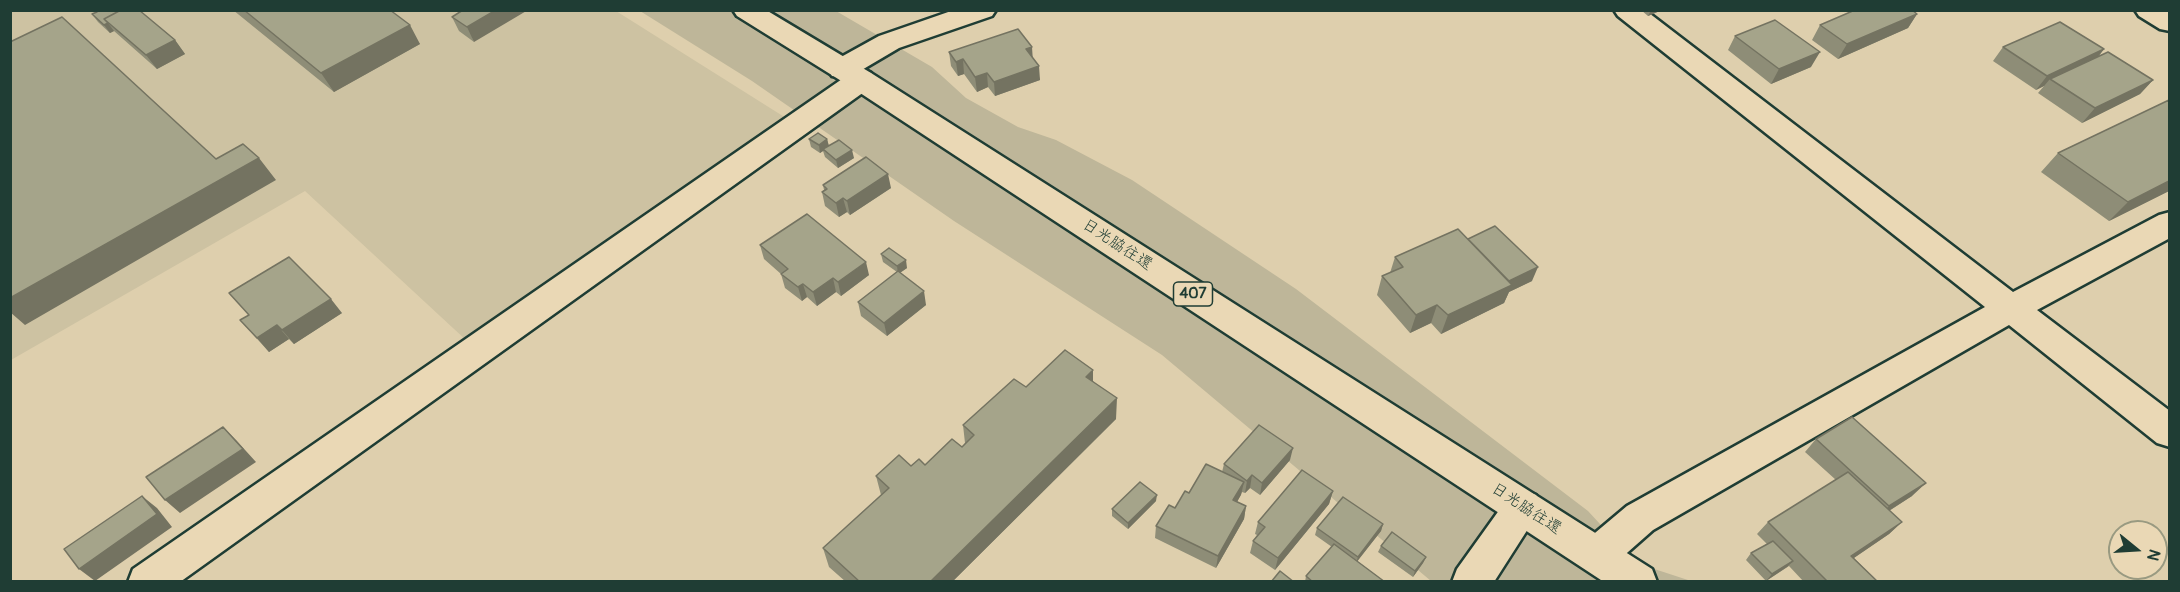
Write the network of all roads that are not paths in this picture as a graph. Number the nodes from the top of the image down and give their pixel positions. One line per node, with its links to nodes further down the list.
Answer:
1 (746, 10): 6 (main road, 日光脇往還 / 407)
2 (983, 10): 6 (main road)
3 (1627, 10): 8 (main road)
4 (2148, 10): 5 (main road)
5 (2169, 23)
6 (851, 74): 10 (main road, 日光脇往還 / 407); 12 (main road)
7 (2169, 223): 8 (main road)
8 (2011, 308): 9 (main road); 11 (main road)
9 (2169, 432)
10 (1523, 507): 11 (main road, 日光脇往還 / 407); 13 (main road)
11 (1597, 555): 14 (main road, 日光脇往還 / 407)
12 (147, 582)
13 (1471, 582)
14 (1638, 582)

